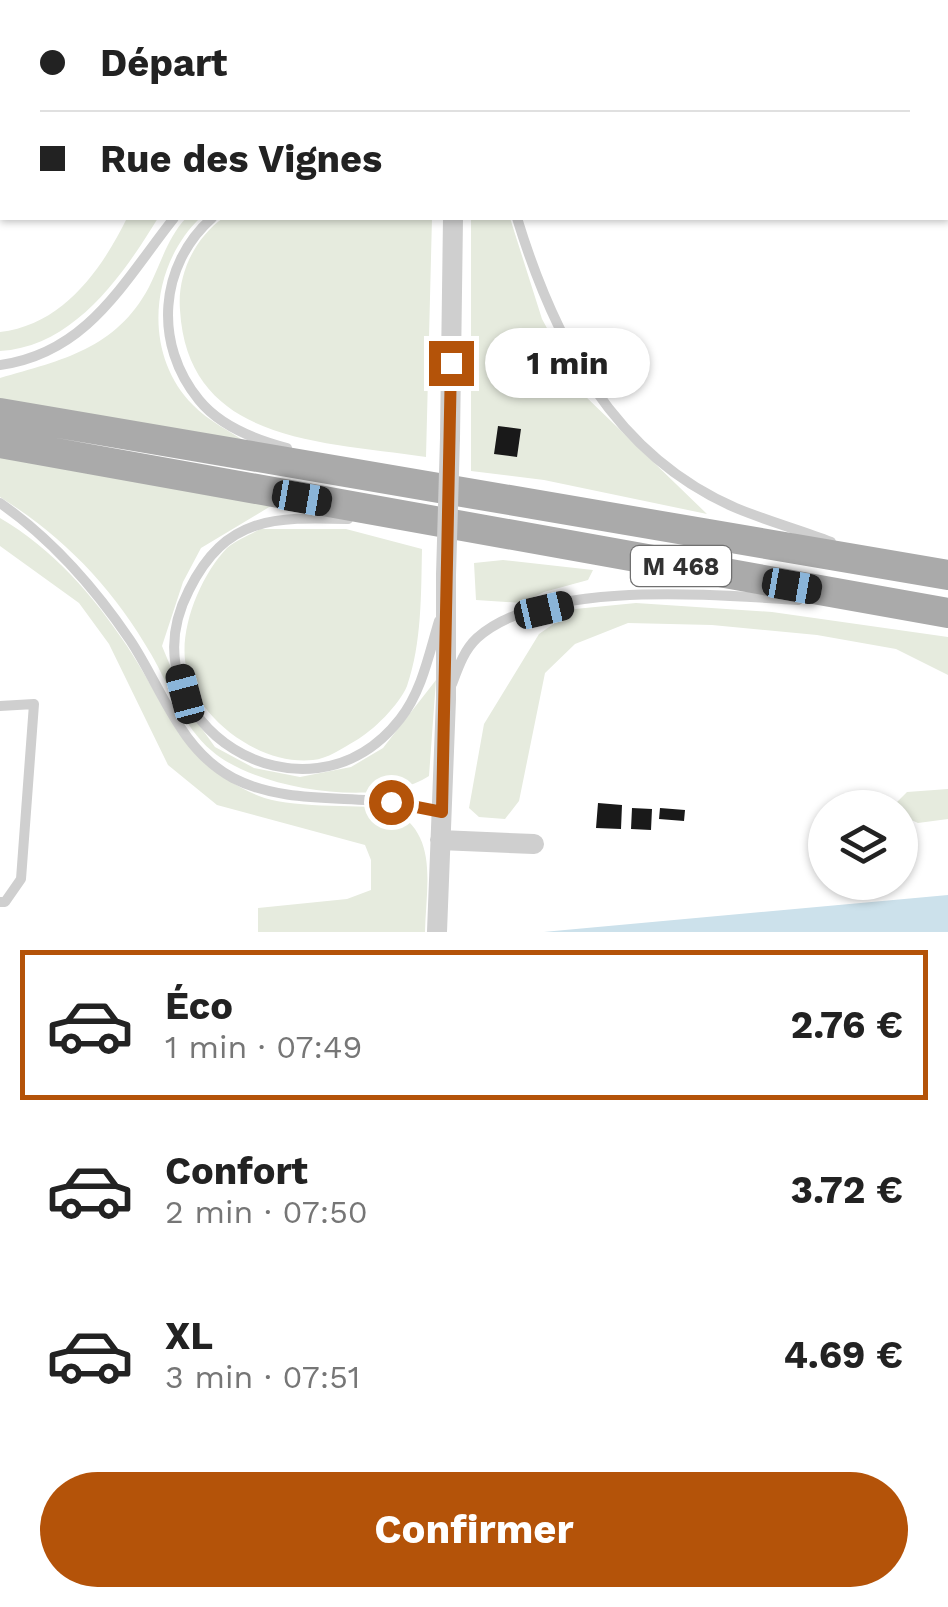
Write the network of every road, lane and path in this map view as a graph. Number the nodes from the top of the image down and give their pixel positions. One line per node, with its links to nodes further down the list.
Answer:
1 (172, 220): 7 (lane)
2 (210, 220): 10 (lane)
3 (440, 220): 6 (lane)
4 (453, 220): 6 (street)
5 (518, 220): 13 (lane)
6 (453, 251): 15 (street, bridge)
7 (0, 365)
8 (0, 414): 10 (main road, M 468)
9 (0, 443): 12 (main road, M 468)
10 (413, 483): 13 (main road, M 468)
11 (0, 503): 20 (lane)
12 (414, 518): 15 (lane); 16 (main road, M 468)
13 (902, 567): 14 (main road, M 468)
14 (948, 575)
15 (446, 601): 18 (street)
16 (905, 606): 17 (main road, M 468); 18 (lane)
17 (948, 613)
18 (446, 700): 20 (street)
19 (0, 706): 23 (lane)
20 (442, 812): 21 (street)
21 (440, 840): 22 (street); 24 (street)
22 (534, 844)
23 (0, 902)
24 (437, 926)

